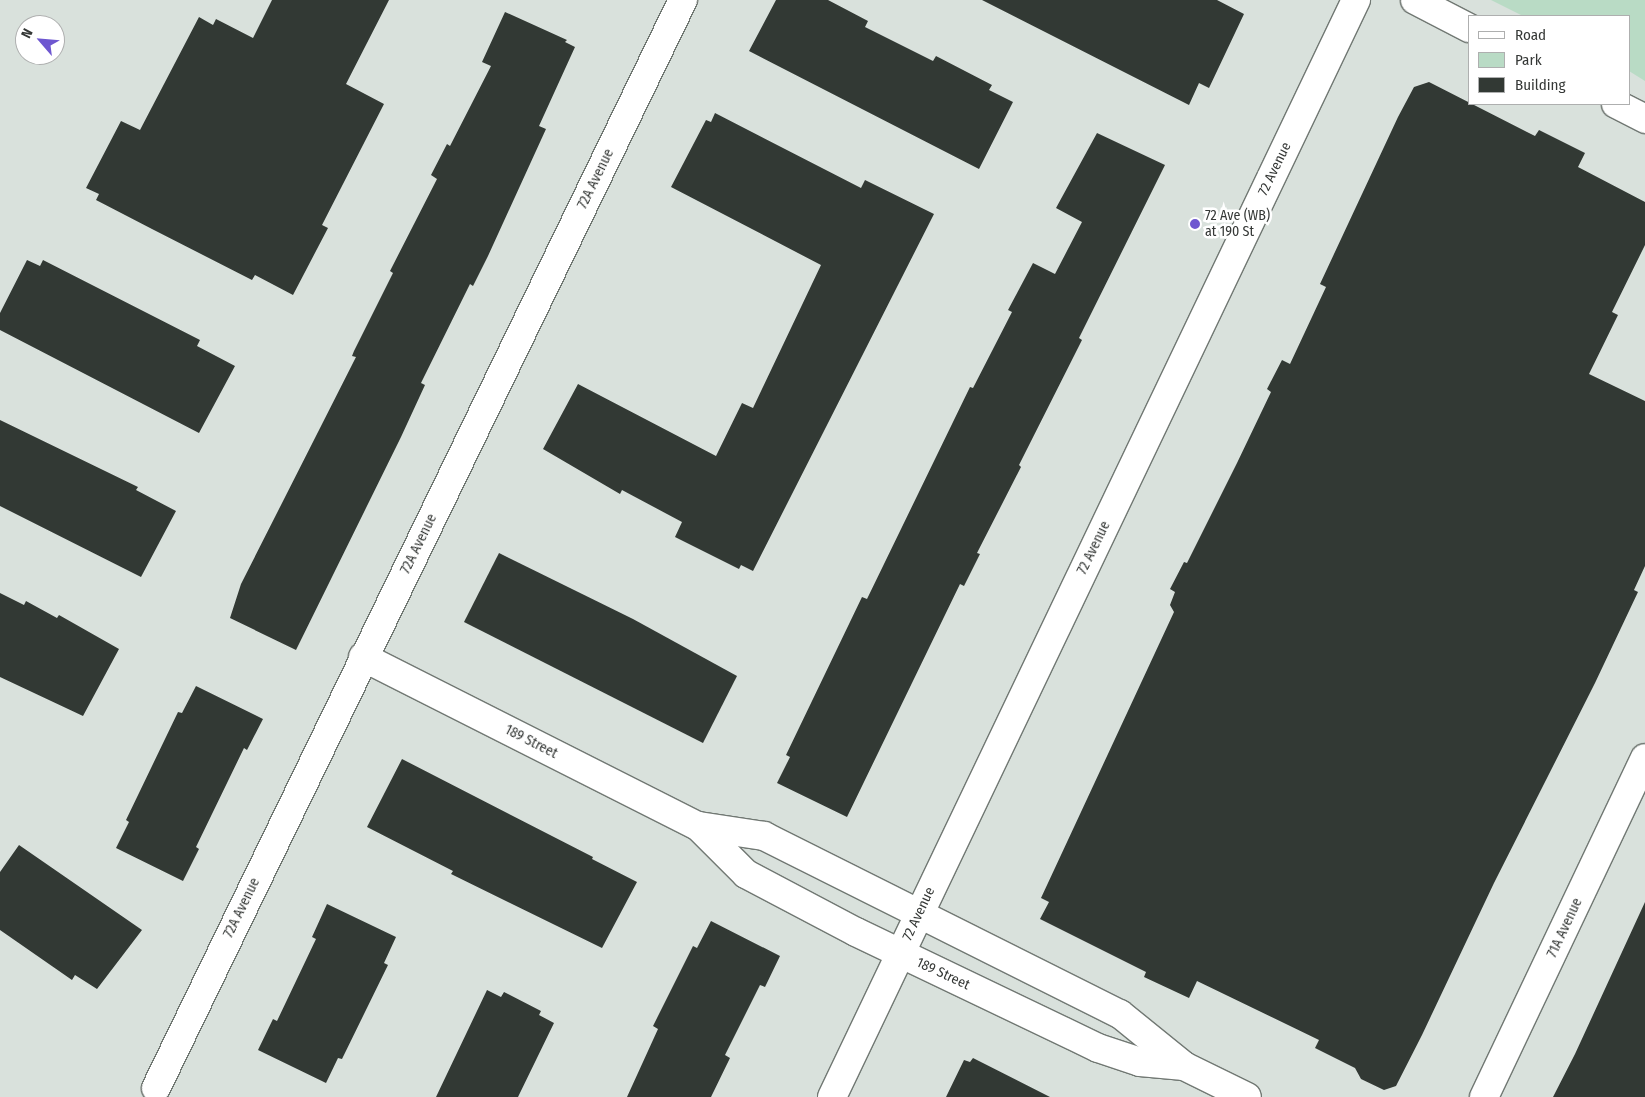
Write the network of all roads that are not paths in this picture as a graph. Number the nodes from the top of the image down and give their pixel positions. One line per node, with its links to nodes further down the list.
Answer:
1 (683, 0): 7 (street, 72A Avenue)
2 (1356, 0): 10 (street, 72 Avenue)
3 (1415, 0): 4 (street)
4 (1468, 27)
5 (1618, 105): 6 (street)
6 (1645, 119)
7 (363, 657): 9 (street, 189 Street); 13 (street, 72A Avenue)
8 (1645, 758): 16 (street, 71A Avenue)
9 (698, 826): 10 (street, 189 Street); 11 (street, 189 Street)
10 (919, 915): 11 (street, 72 Avenue); 12 (street, 189 Street)
11 (900, 954): 12 (street, 189 Street); 14 (street, 72 Avenue)
12 (1184, 1066): 15 (street, 189 Street)
13 (156, 1088)
14 (832, 1097)
15 (1247, 1097)
16 (1484, 1097)

